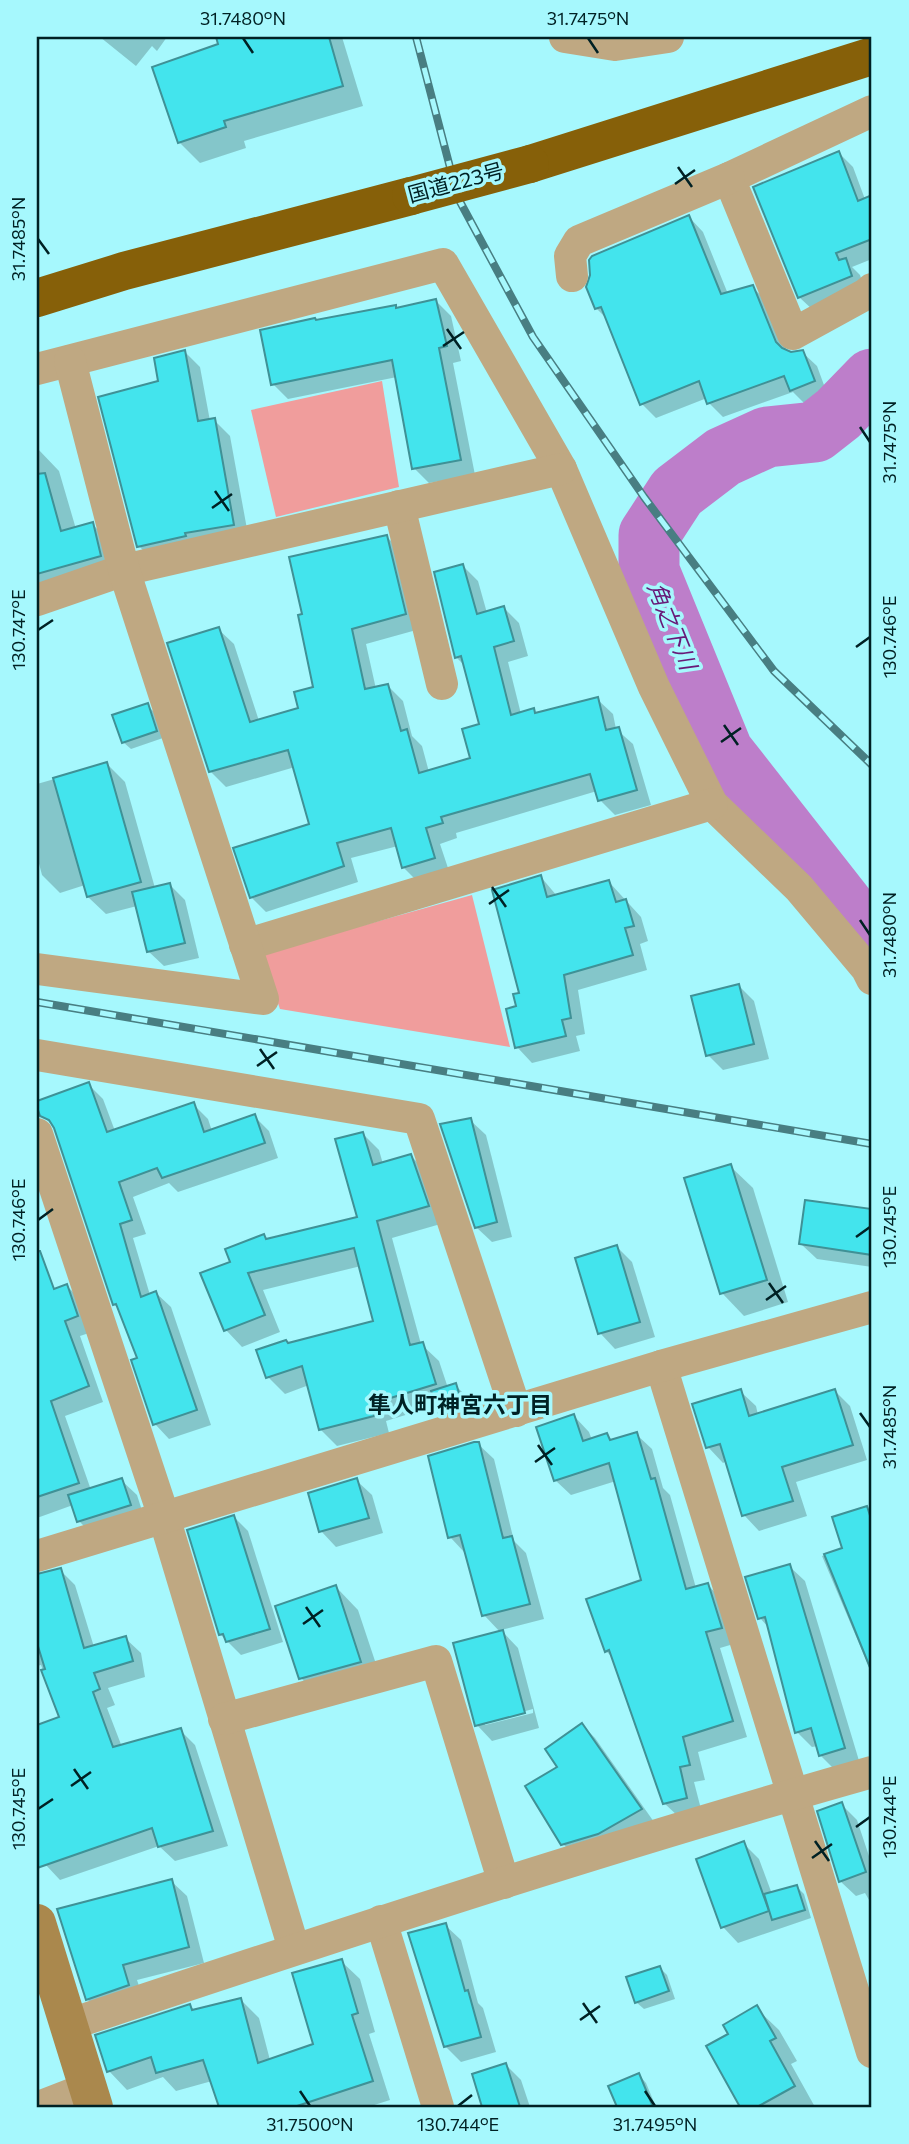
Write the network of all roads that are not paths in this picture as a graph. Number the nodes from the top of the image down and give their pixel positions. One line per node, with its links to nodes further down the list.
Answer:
1 (565, 37): 2 (street)
2 (668, 37)
3 (872, 56): 8 (highway, 国道223号, bridge)
4 (872, 111): 5 (street)
5 (729, 178): 6 (street); 7 (street)
6 (572, 276)
7 (872, 289)
8 (37, 298)
9 (70, 361): 10 (street); 11 (street); 13 (street)
10 (37, 369)
11 (561, 469): 12 (street); 16 (street)
12 (399, 506): 13 (street); 15 (street)
13 (124, 570): 14 (street); 17 (street)
14 (37, 600)
15 (442, 684)
16 (712, 804): 17 (street); 19 (street)
17 (245, 945): 18 (street)
18 (37, 969)
19 (872, 979)
20 (37, 1055): 24 (street)
21 (37, 1134): 25 (street)
22 (872, 1307): 23 (street)
23 (662, 1366): 24 (street); 29 (street)
24 (516, 1411): 25 (street)
25 (164, 1517): 26 (street); 27 (street)
26 (37, 1556)
27 (224, 1719): 30 (street); 33 (street)
28 (872, 1772): 29 (street)
29 (793, 1794): 30 (street); 35 (street)
30 (504, 1883): 31 (street)
31 (381, 1921): 33 (street); 38 (street)
32 (37, 1923): 34 (street)
33 (294, 1949): 34 (street)
34 (68, 2025): 36 (street)
35 (872, 2052)
36 (91, 2098): 37 (street)
37 (39, 2107)
38 (438, 2107)

